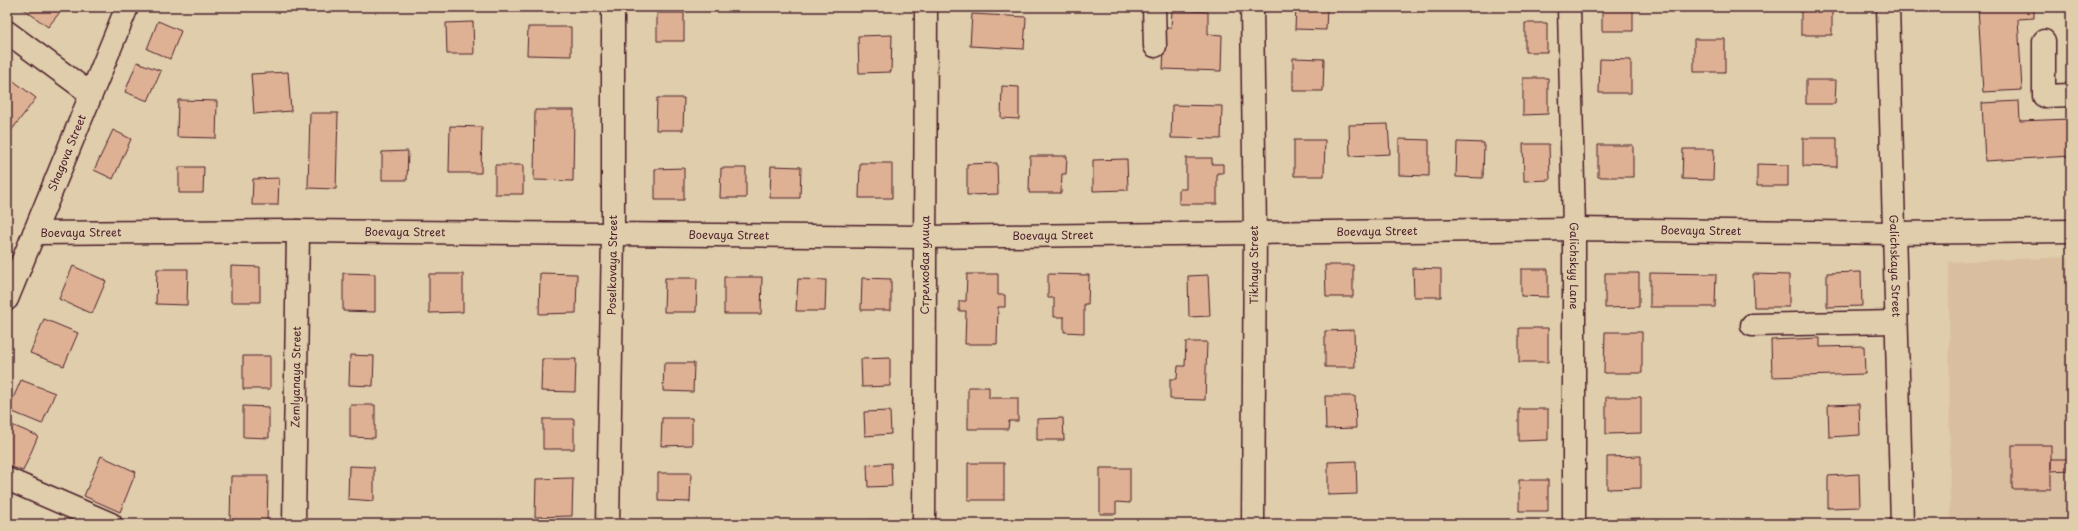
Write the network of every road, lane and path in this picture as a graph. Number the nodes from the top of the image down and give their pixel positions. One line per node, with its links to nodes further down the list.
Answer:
1 (127, 7): 11 (street, Shagova Street)
2 (613, 7): 19 (street, Poselkovaya Street)
3 (926, 7): 20 (street, Стрелковая улица)
4 (1154, 7): 10 (street)
5 (1252, 7): 17 (street, Tikhaya Street)
6 (1569, 7): 13 (street, Galichskyy Lane)
7 (1888, 7): 18 (street, Galichskaya Street)
8 (7, 32): 11 (street)
9 (2044, 41): 12 (street)
10 (1155, 46)
11 (91, 94): 16 (street, Shagova Street)
12 (2071, 95)
13 (1574, 229): 17 (street, Boevaya Street); 18 (street, Boevaya Street); 30 (street, Galichskyy Lane)
14 (298, 231): 16 (street, Boevaya Street); 19 (street, Boevaya Street); 26 (street, Zemlyanaya Street)
15 (2071, 231): 18 (street, Boevaya Street)
16 (34, 233): 21 (street, Shagova Street)
17 (1255, 233): 20 (street, Boevaya Street); 29 (street, Tikhaya Street)
18 (1894, 233): 22 (street, Galichskaya Street)
19 (613, 235): 20 (street, Boevaya Street); 27 (street, Poselkovaya Street)
20 (924, 237): 28 (street, Стрелковая улица)
21 (7, 299)
22 (1896, 322): 23 (street); 31 (street, Galichskaya Street)
23 (1752, 325)
24 (7, 479): 25 (street)
25 (111, 524)
26 (294, 524)
27 (608, 524)
28 (924, 524)
29 (1253, 524)
30 (1574, 524)
31 (1902, 524)

